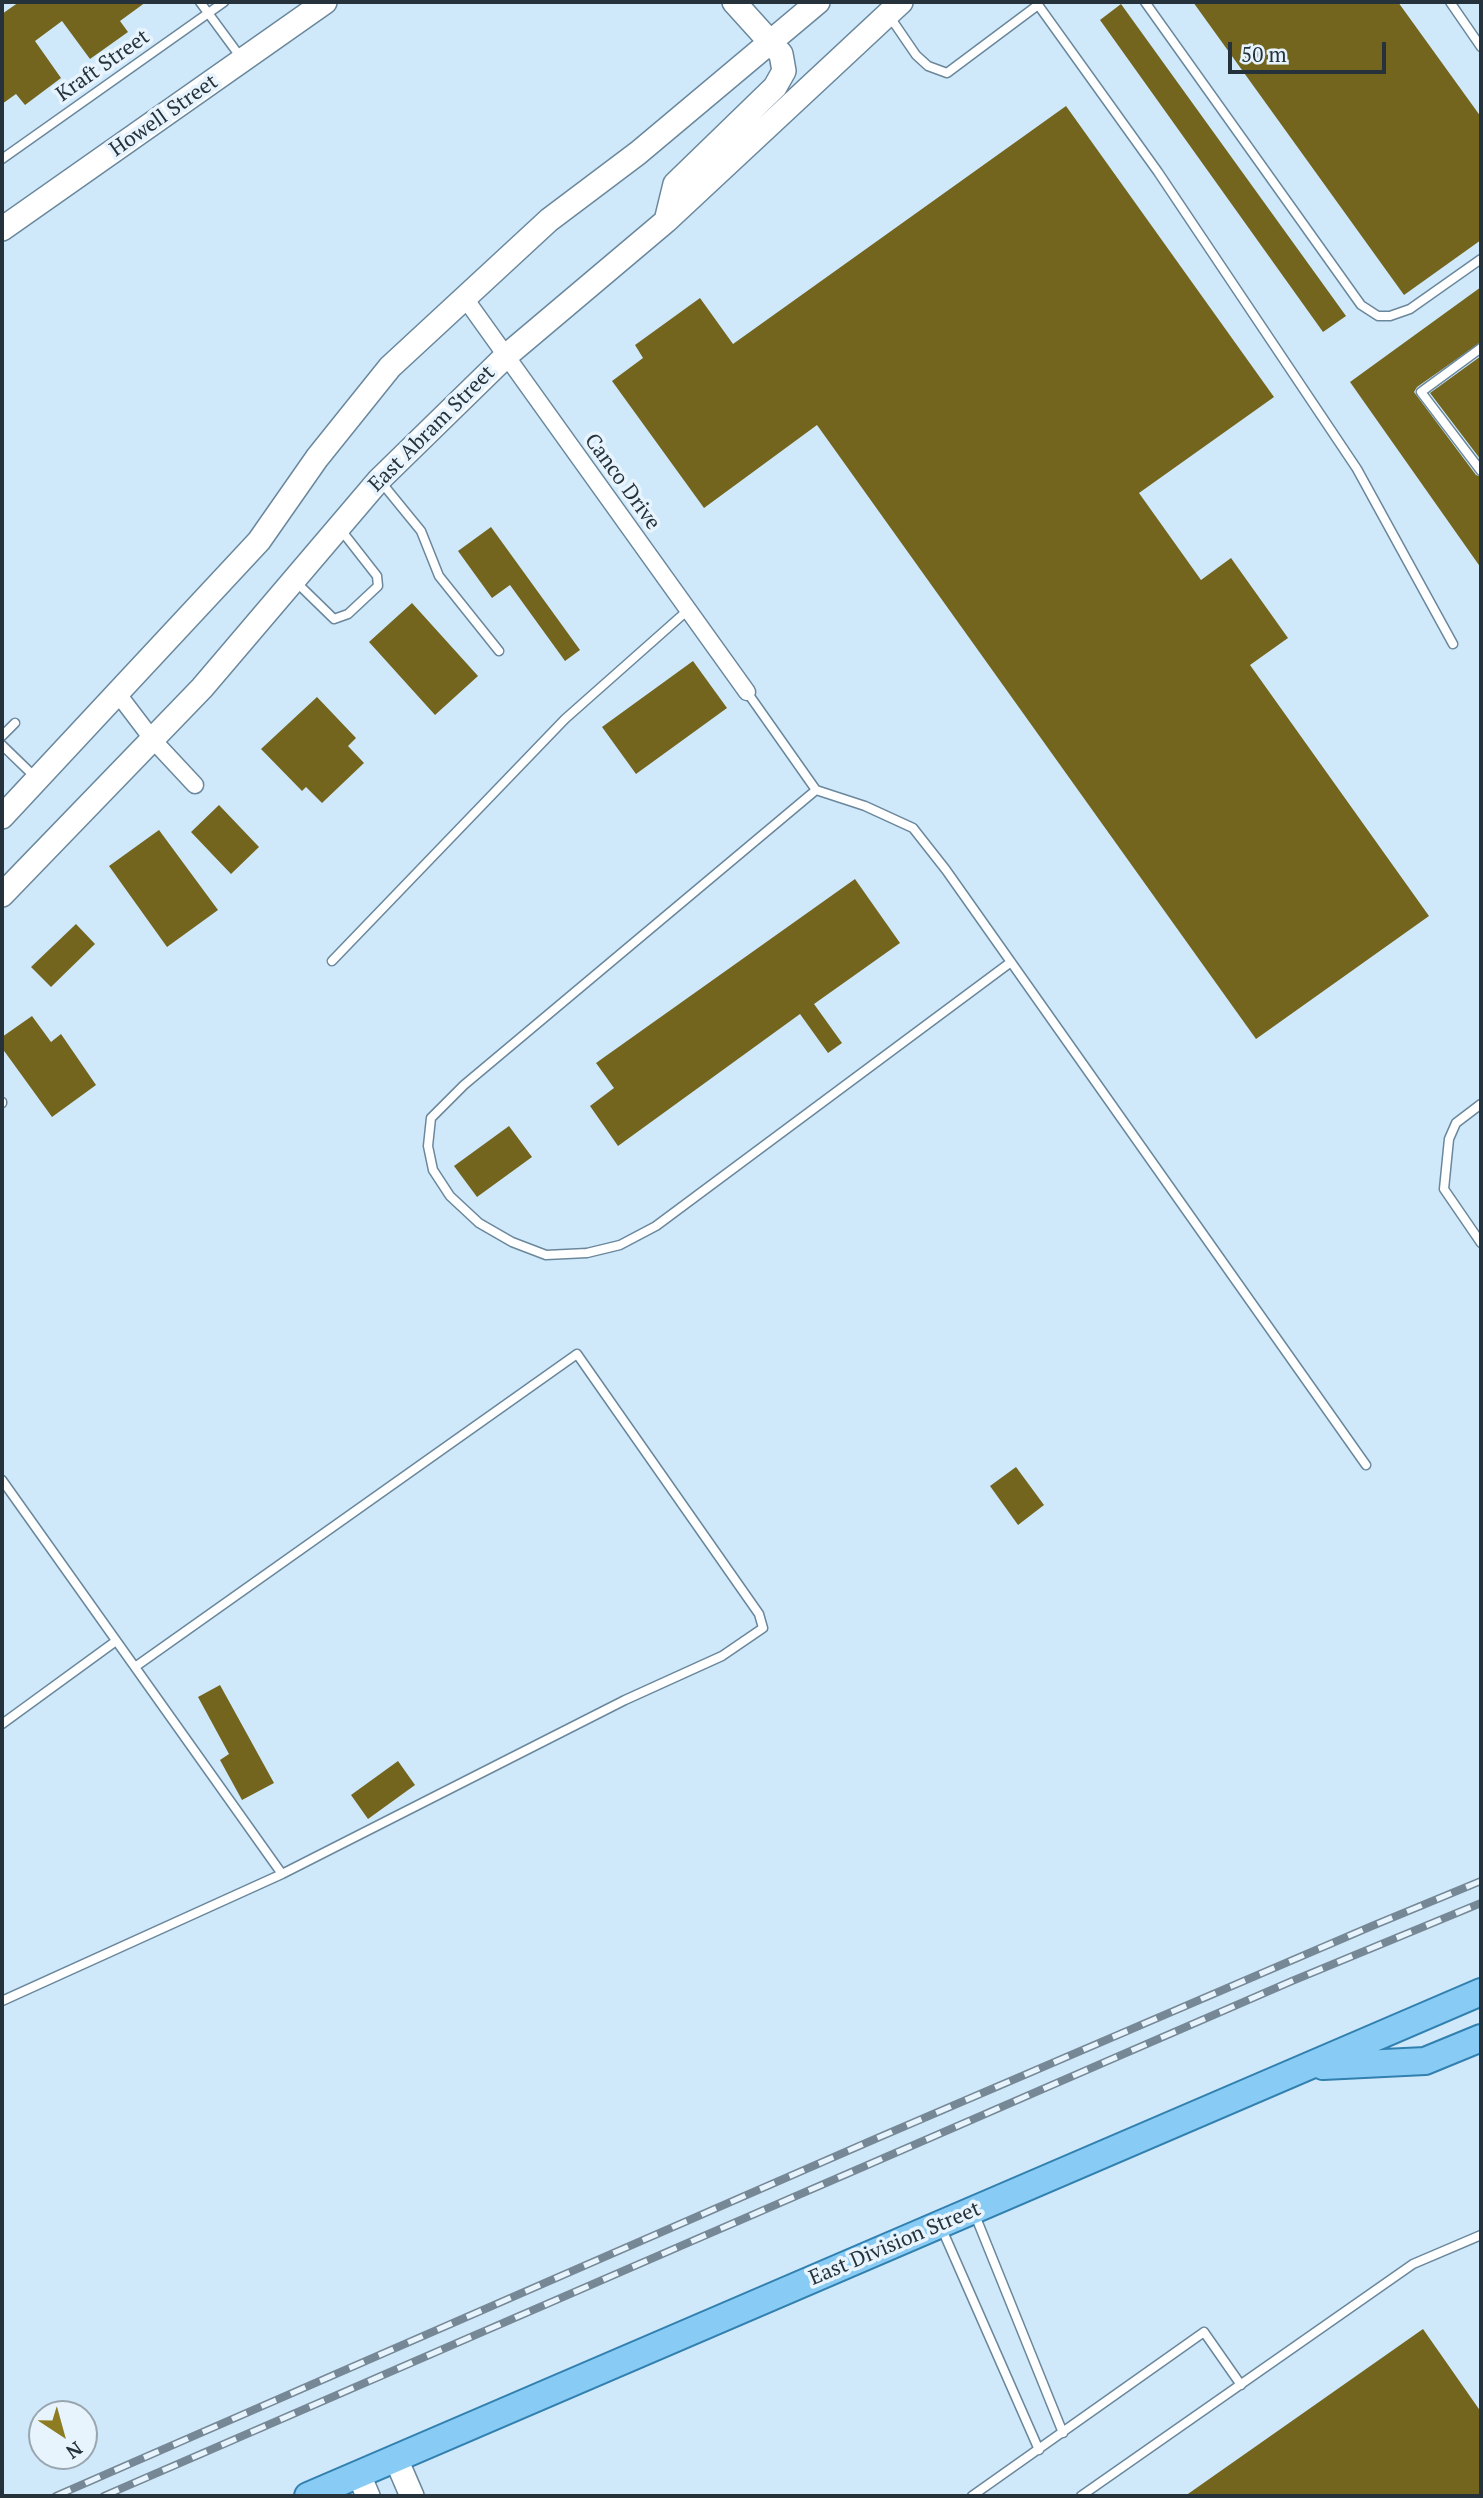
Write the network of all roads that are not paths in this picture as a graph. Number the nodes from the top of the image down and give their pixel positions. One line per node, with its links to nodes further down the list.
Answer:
1 (200, 2): 10 (lane)
2 (224, 2): 10 (lane, Kraft Street)
3 (325, 2): 13 (main road, Howell Street)
4 (734, 2): 11 (main road)
5 (818, 2): 11 (main road)
6 (1145, 2): 17 (lane)
7 (1450, 2): 12 (lane)
8 (1037, 4): 9 (lane); 26 (lane)
9 (899, 6): 15 (main road, East Abram Street)
10 (208, 13): 13 (lane); 14 (lane, Kraft Street)
11 (770, 43): 15 (main road); 18 (main road)
12 (1481, 47)
13 (243, 61): 16 (main road, Howell Street)
14 (2, 159)
15 (666, 221): 20 (main road, East Abram Street)
16 (2, 229)
17 (1481, 259)
18 (464, 297): 20 (street, Canco Drive); 29 (main road)
19 (1481, 348): 21 (lane)
20 (506, 356): 22 (main road, East Abram Street); 25 (street, Canco Drive)
21 (1481, 471)
22 (379, 480): 23 (main road, East Abram Street); 27 (lane)
23 (339, 527): 24 (main road, East Abram Street); 24 (lane)
24 (295, 580): 32 (main road, East Abram Street)
25 (688, 610): 28 (street, Canco Drive); 39 (lane)
26 (1454, 644)
27 (499, 651)
28 (747, 692): 36 (lane)
29 (118, 694): 32 (street); 34 (main road)
30 (15, 723): 31 (lane)
31 (2, 736)
32 (153, 740): 35 (street); 38 (main road, East Abram Street)
33 (2, 745): 34 (lane)
34 (37, 779): 37 (main road)
35 (195, 785)
36 (816, 790): 40 (lane); 40 (lane)
37 (2, 817)
38 (2, 895)
39 (332, 961)
40 (1011, 962): 43 (lane)
41 (1481, 1104): 42 (lane)
42 (1481, 1242)
43 (1366, 1465)
44 (2, 1480): 45 (lane)
45 (117, 1642): 46 (lane); 47 (lane)
46 (135, 1667): 48 (lane); 48 (lane)
47 (2, 1724)
48 (282, 1874): 50 (lane)
49 (1481, 1992): 52 (main road, East Division Street)
50 (2, 2001)
51 (1481, 2038): 52 (main road)
52 (1307, 2066): 53 (main road, East Division Street)
53 (973, 2210): 54 (main road, East Division Street); 57 (lane)
54 (940, 2224): 58 (lane); 59 (main road, East Division Street)
55 (1481, 2235): 56 (lane)
56 (1241, 2385): 57 (lane); 64 (lane)
57 (1063, 2433): 58 (lane)
58 (1039, 2449): 63 (lane)
59 (396, 2459): 60 (main road, East Division Street); 62 (main road)
60 (364, 2486): 61 (main road, East Division Street)
61 (308, 2496)
62 (412, 2496)
63 (972, 2496)
64 (1081, 2496)

